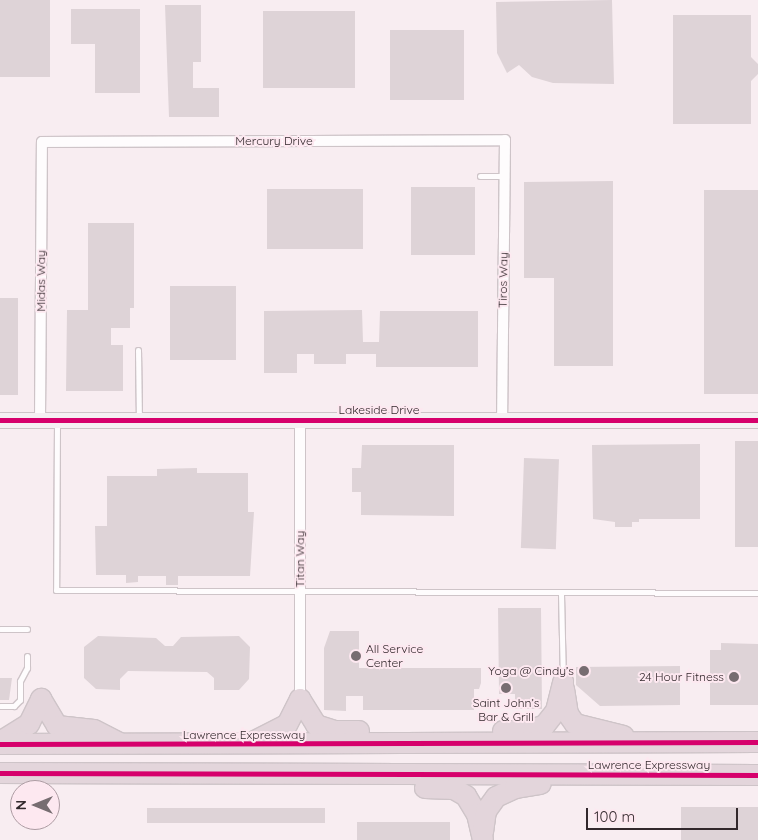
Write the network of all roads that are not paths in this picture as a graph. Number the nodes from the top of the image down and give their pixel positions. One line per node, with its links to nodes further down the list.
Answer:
1 (505, 140): 2 (street, Mercury Drive); 4 (street, Tiros Way)
2 (42, 142): 7 (street, Midas Way)
3 (480, 176): 4 (lane)
4 (505, 176): 11 (street, Tiros Way)
5 (138, 350): 9 (lane)
6 (0, 420): 7 (street, Lakeside Drive)
7 (40, 420): 8 (street, Lakeside Drive)
8 (57, 420): 9 (street, Lakeside Drive); 13 (lane)
9 (139, 420): 10 (street, Lakeside Drive)
10 (300, 420): 11 (street, Lakeside Drive); 13 (street, Titan Way)
11 (502, 420): 12 (street, Lakeside Drive)
12 (758, 420)
13 (300, 591): 15 (lane); 20 (street, Titan Way)
14 (758, 593): 15 (lane)
15 (561, 594): 19 (lane)
16 (0, 629): 17 (lane)
17 (27, 629)
18 (27, 656): 21 (lane)
19 (563, 682): 24 (highway); 26 (highway)
20 (300, 699): 25 (highway); 28 (highway)
21 (0, 706)
22 (758, 742): 24 (highway, Lawrence Expressway)
23 (0, 743): 27 (highway, Lawrence Expressway); 27 (highway)
24 (647, 743): 26 (highway, Lawrence Expressway)
25 (248, 744): 27 (highway, Lawrence Expressway); 28 (highway, Lawrence Expressway)
26 (477, 744): 28 (highway, Lawrence Expressway)
27 (124, 745)
28 (400, 745)
29 (0, 773): 30 (highway, Lawrence Expressway)
30 (395, 774): 31 (highway, Lawrence Expressway); 33 (highway)
31 (557, 774): 32 (highway, Lawrence Expressway); 33 (highway)
32 (758, 775)
33 (483, 840)

